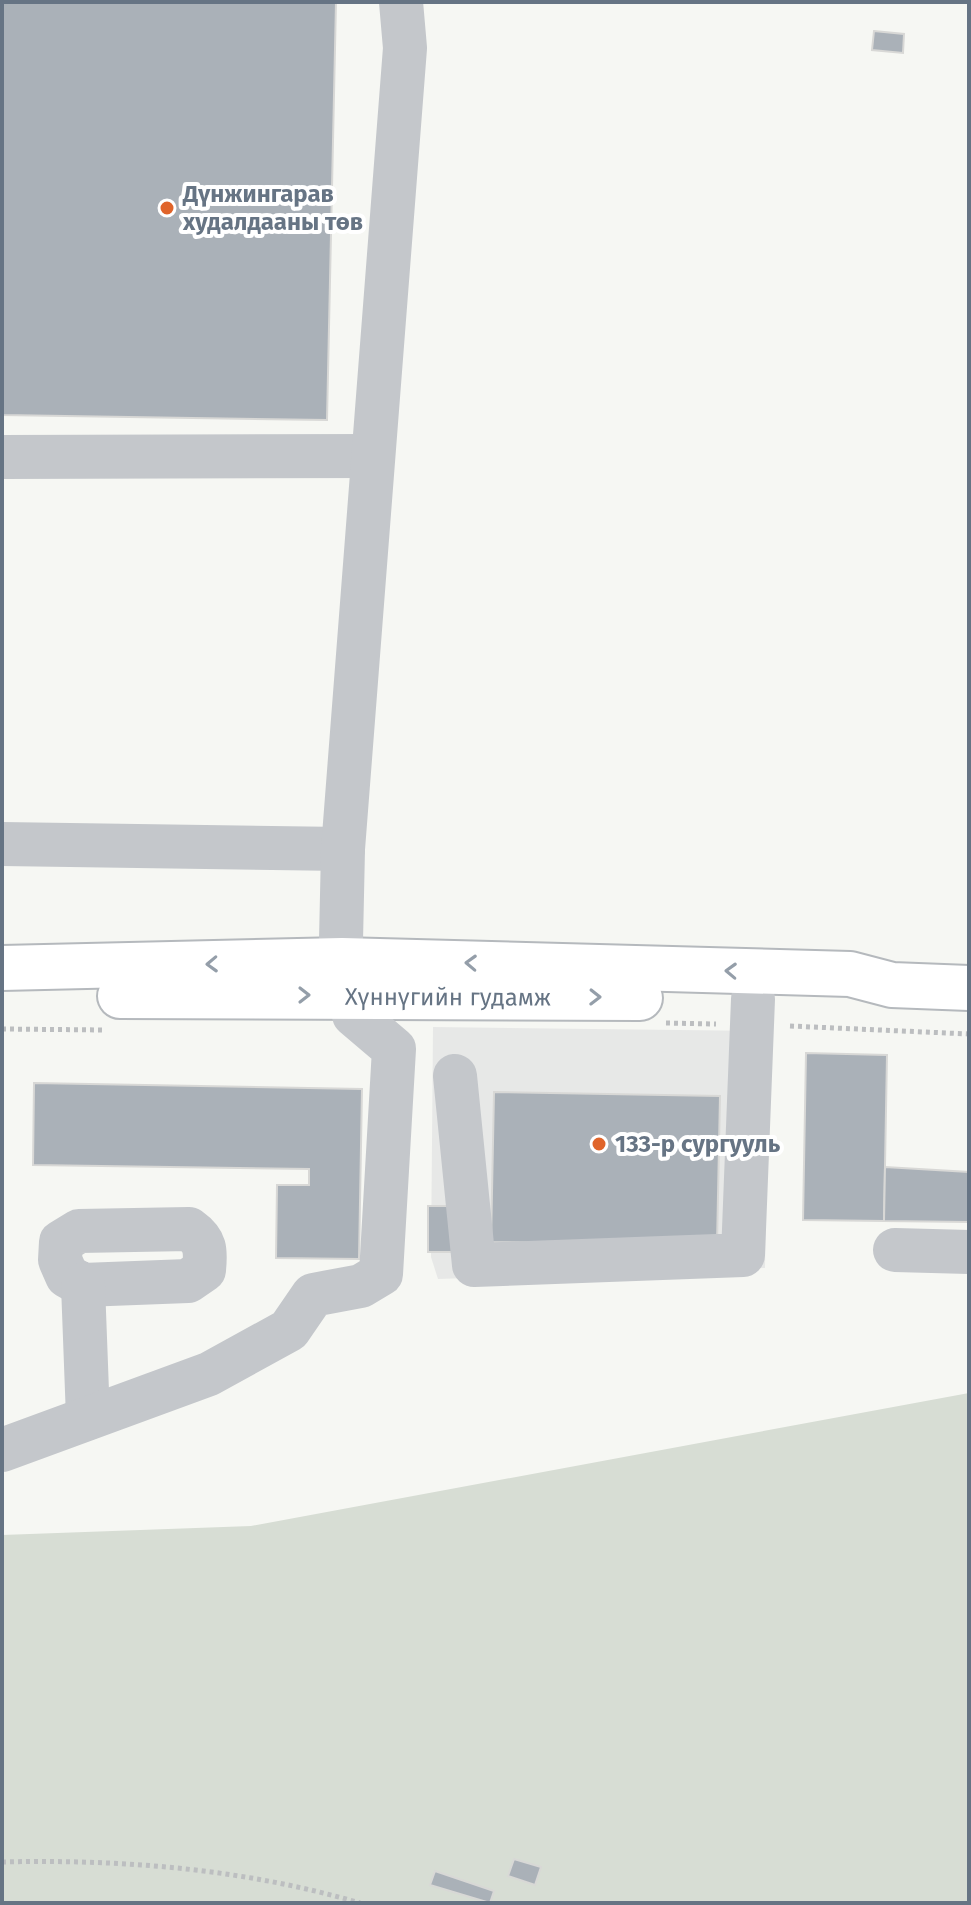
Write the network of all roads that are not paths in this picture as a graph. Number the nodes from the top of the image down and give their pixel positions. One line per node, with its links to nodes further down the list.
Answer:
1 (401, 2): 2 (street)
2 (373, 456): 3 (street); 5 (street)
3 (2, 457)
4 (2, 844): 5 (street)
5 (343, 849): 7 (street)
6 (2, 968): 7 (main road, Хүннүгийн гудамж, one-way to 6)
7 (345, 977): 8 (main road, Хүннүгийн гудамж, one-way to 7); 10 (main road, Хүннүгийн гудамж, one-way to 7); 11 (main road, Хүннүгийн гудамж, one-way to 11); 16 (street)
8 (892, 985): 9 (main road, Хүннүгийн гудамж); 11 (main road, Хүннүгийн гудамж)
9 (969, 988)
10 (2, 997)
11 (753, 1012): 12 (street)
12 (455, 1076)
13 (895, 1250): 14 (street)
14 (969, 1252)
15 (83, 1285): 16 (street)
16 (88, 1418): 17 (street)
17 (2, 1450)

